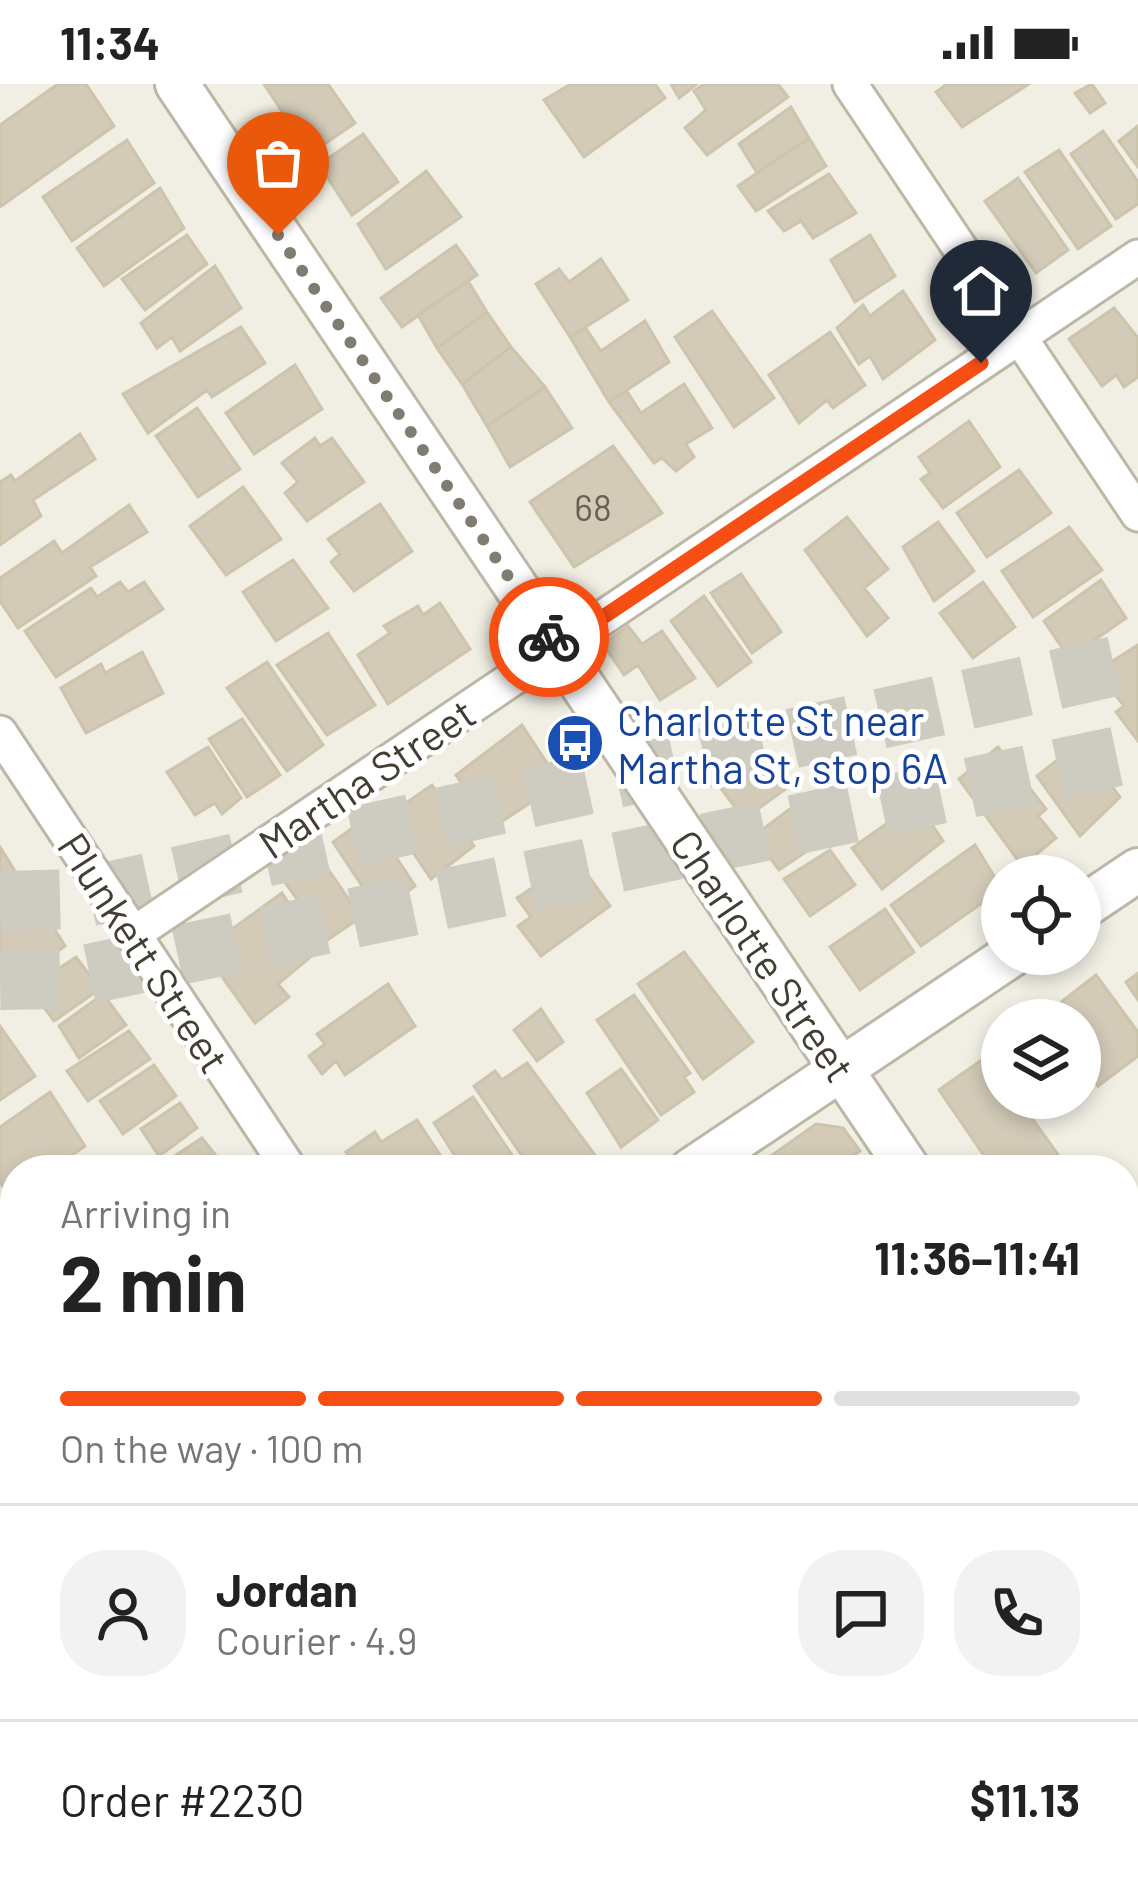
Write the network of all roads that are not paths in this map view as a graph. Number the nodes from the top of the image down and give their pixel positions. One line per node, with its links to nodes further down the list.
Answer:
1 (177, 84): 6 (street, Charlotte Street)
2 (850, 84): 4 (street)
3 (1138, 257): 4 (street, Martha Street)
4 (1019, 337): 5 (street); 6 (street, Martha Street)
5 (1138, 514)
6 (557, 648): 10 (street, Martha Street); 12 (street, Charlotte Street)
7 (0, 734): 10 (street, Plunkett Street)
8 (1138, 870): 9 (street)
9 (1101, 895)
10 (132, 934): 13 (street, Plunkett Street)
11 (982, 975): 12 (street)
12 (841, 1070): 14 (street); 15 (street, Charlotte Street)
13 (280, 1155)
14 (714, 1155)
15 (899, 1155)

